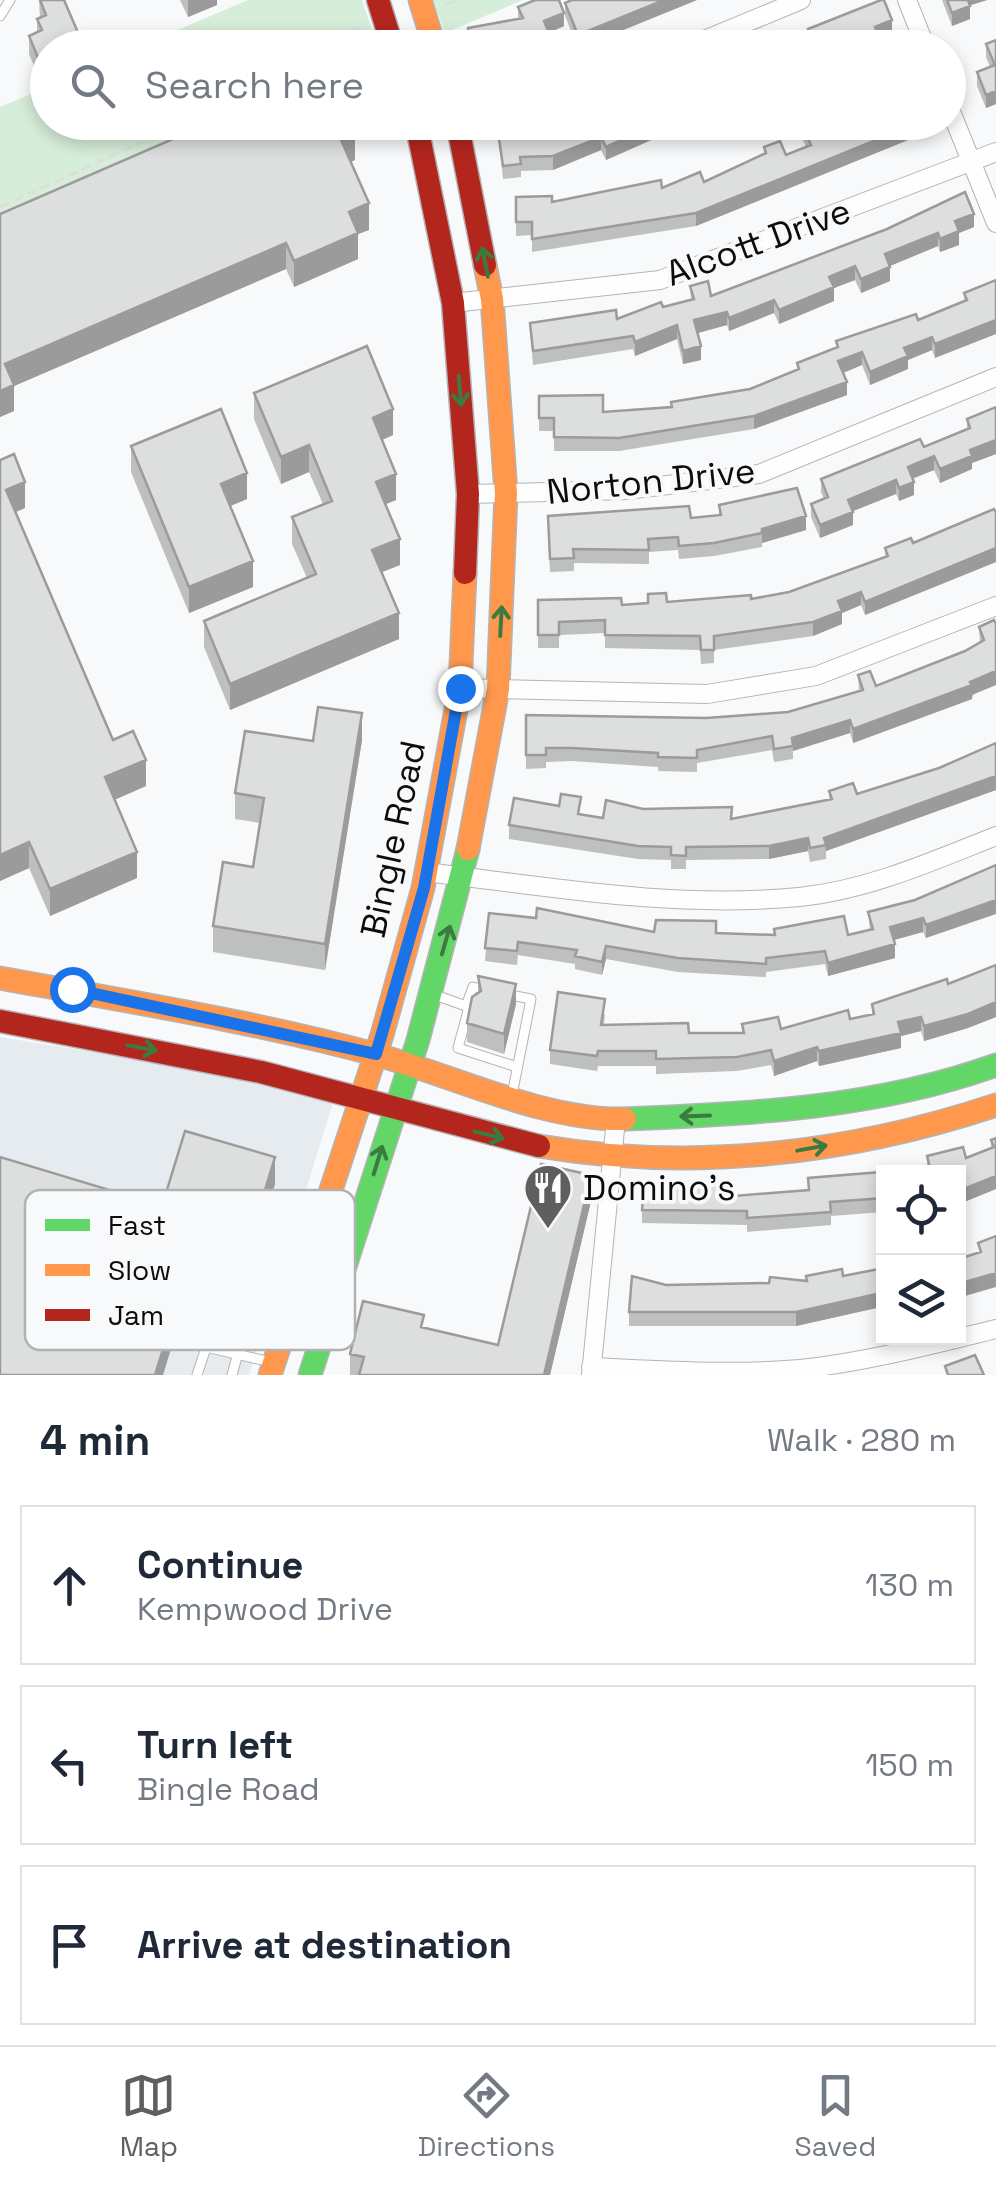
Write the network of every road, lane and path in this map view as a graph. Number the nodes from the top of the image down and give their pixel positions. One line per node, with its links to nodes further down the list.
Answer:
1 (10, 0): 7 (lane)
2 (378, 0): 10 (main road)
3 (459, 0): 6 (path)
4 (801, 0): 12 (street)
5 (907, 0): 13 (street)
6 (428, 3): 11 (main road)
7 (0, 16)
8 (372, 24): 9 (path)
9 (352, 30)
10 (387, 30)
11 (432, 30)
12 (729, 30)
13 (919, 30)
14 (147, 140): 20 (path)
15 (420, 140): 23 (main road, Bingle Road)
16 (461, 140): 22 (main road, Bingle Road, one-way to 16)
17 (963, 140): 19 (street)
18 (996, 152): 19 (street, Alcott Drive)
19 (972, 162): 21 (street); 22 (street, Alcott Drive)
20 (0, 207)
21 (996, 222)
22 (492, 299): 23 (street, Alcott Drive); 25 (main road, Bingle Road)
23 (453, 303): 26 (main road, Bingle Road, one-way to 26)
24 (996, 376): 25 (street, Norton Drive)
25 (506, 493): 26 (street, Norton Drive); 29 (main road, Bingle Road, one-way to 25)
26 (468, 494): 28 (main road, Bingle Road)
27 (996, 606): 29 (street)
28 (460, 688): 29 (street); 31 (main road, Bingle Road)
29 (498, 688): 32 (main road, Bingle Road)
30 (996, 836): 32 (street)
31 (426, 872): 32 (street); 41 (main road, Bingle Road)
32 (463, 877): 34 (main road, Bingle Road, one-way to 32)
33 (0, 978): 41 (main road)
34 (431, 993): 35 (lane); 44 (main road, Bingle Road)
35 (470, 1007): 37 (lane); 43 (lane)
36 (513, 1018): 37 (lane)
37 (526, 1020): 40 (lane)
38 (0, 1021): 45 (main road, one-way to 45)
39 (507, 1040): 40 (lane)
40 (521, 1044): 43 (lane)
41 (376, 1054): 44 (main road); 45 (main road, Bingle Road)
42 (996, 1064): 47 (main road)
43 (517, 1066): 46 (lane)
44 (409, 1067): 46 (main road); 49 (main road, Bingle Road)
45 (362, 1098): 49 (main road); 53 (main road, Bingle Road)
46 (512, 1098): 50 (main road)
47 (846, 1101): 50 (main road, one-way to 50); 51 (main road)
48 (996, 1105): 51 (main road)
49 (395, 1111): 52 (main road, one-way to 52); 54 (main road, Bingle Road, one-way to 49)
50 (616, 1119): 52 (street)
51 (852, 1140): 52 (main road, one-way to 51)
52 (611, 1154): 62 (street)
53 (331, 1190)
54 (355, 1235)
55 (996, 1328): 63 (street)
56 (205, 1350): 65 (lane)
57 (220, 1350): 60 (lane)
58 (239, 1350): 60 (lane)
59 (318, 1350): 64 (main road, Bingle Road, one-way to 59)
60 (238, 1354): 61 (lane); 66 (lane)
61 (272, 1369): 64 (main road)
62 (591, 1371): 63 (street)
63 (800, 1372)
64 (310, 1374)
65 (197, 1375)
66 (232, 1375)

